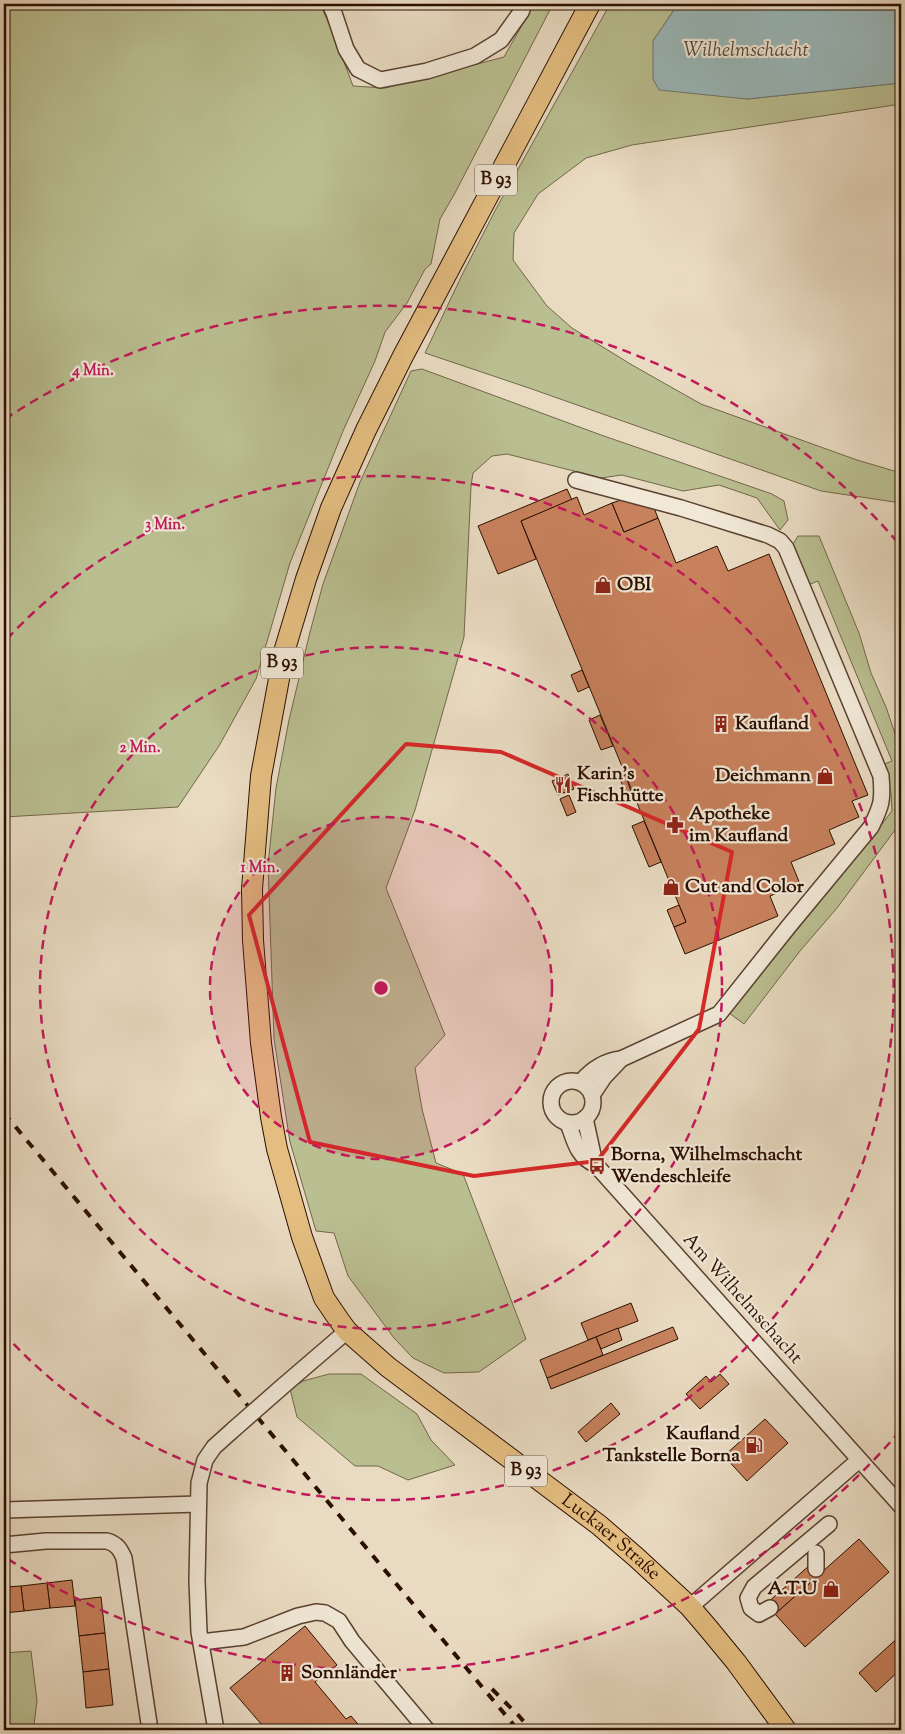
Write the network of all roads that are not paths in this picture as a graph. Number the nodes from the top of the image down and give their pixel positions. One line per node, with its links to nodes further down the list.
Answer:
1 (330, 4): 2 (street)
2 (524, 4)
3 (590, 4): 11 (main road, Luckaer Straße / B 93)
4 (576, 480): 5 (street)
5 (621, 1059): 6 (street); 7 (street, Am Wilhelmschacht)
6 (581, 1082): 7 (street); 9 (street, Am Wilhelmschacht)
7 (592, 1095): 8 (street, Am Wilhelmschacht)
8 (585, 1118): 9 (street); 10 (street, Am Wilhelmschacht)
9 (568, 1123): 10 (street, Am Wilhelmschacht)
10 (595, 1164): 12 (street, Am Wilhelmschacht)
11 (347, 1331): 13 (street, bridge); 20 (main road, Luckaer Straße / B 93)
12 (860, 1460): 14 (street, Am Wilhelmschacht); 20 (street)
13 (198, 1504): 15 (street); 22 (street)
14 (901, 1506)
15 (4, 1510)
16 (829, 1524): 21 (street)
17 (4, 1544): 23 (street)
18 (816, 1553): 19 (street)
19 (816, 1569)
20 (690, 1607): 26 (main road, Luckaer Straße / B 93)
21 (770, 1608)
22 (201, 1642): 24 (street); 25 (street)
23 (150, 1730)
24 (216, 1730)
25 (427, 1730)
26 (786, 1730)

